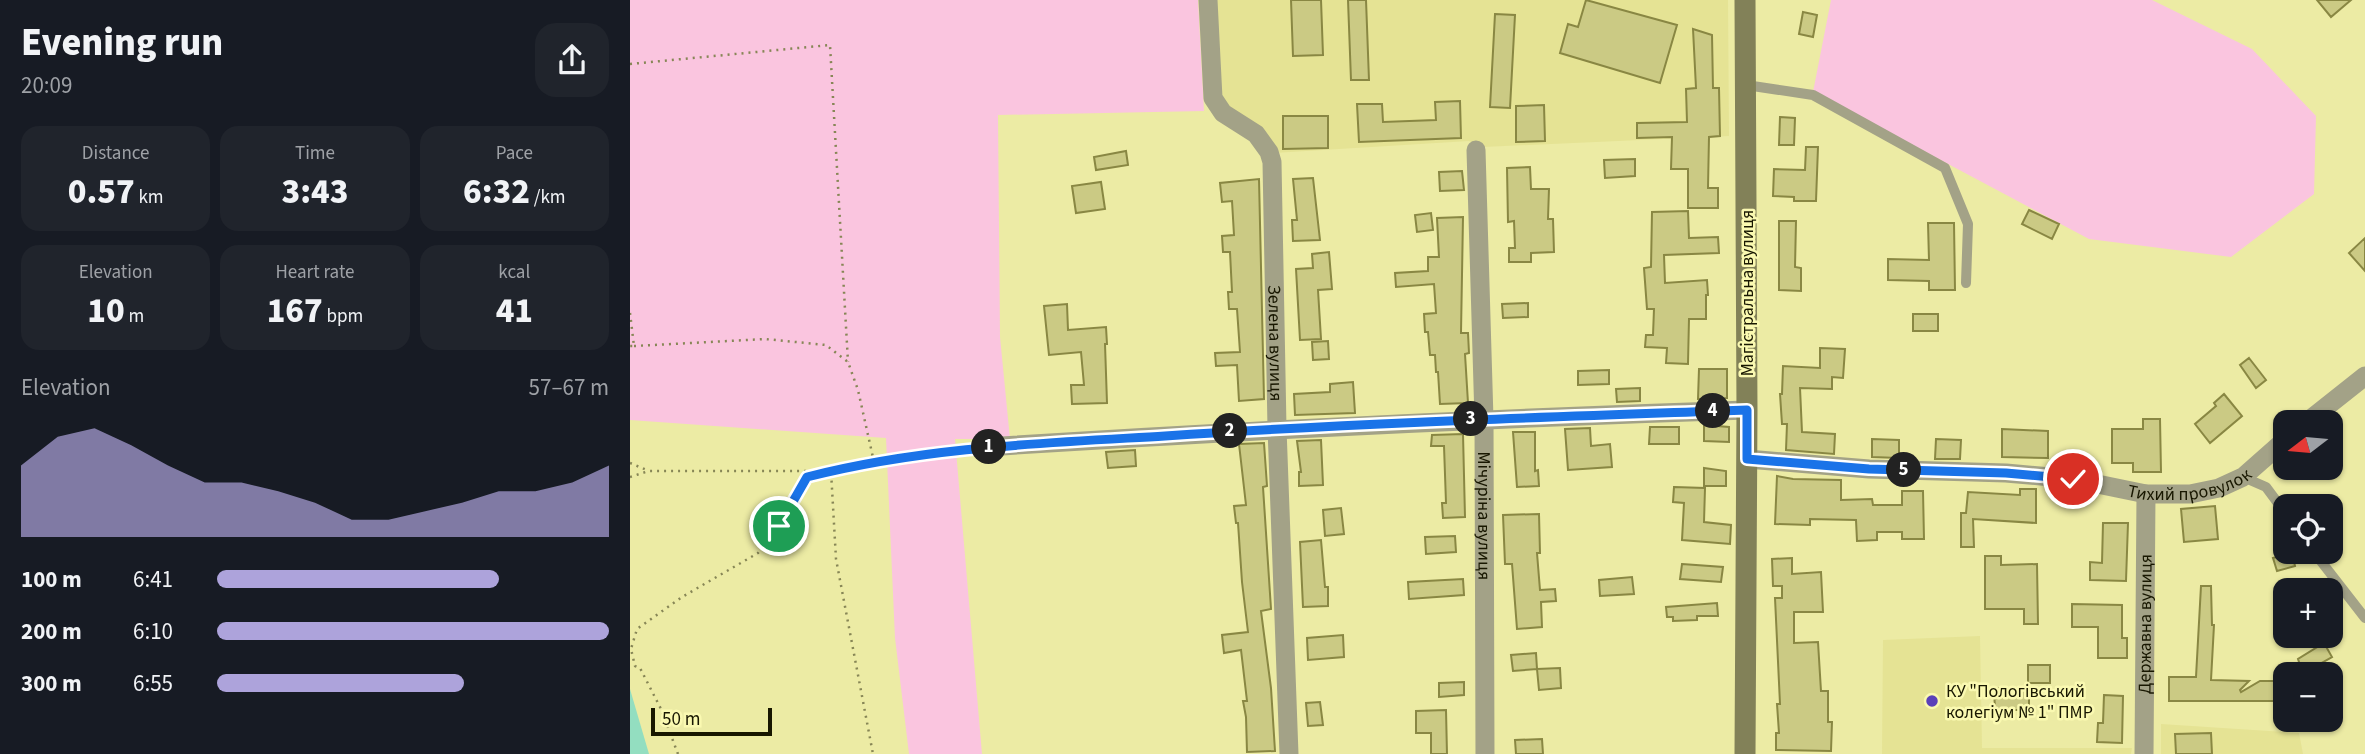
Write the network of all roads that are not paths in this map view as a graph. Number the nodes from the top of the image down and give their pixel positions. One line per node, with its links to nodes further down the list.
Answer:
1 (1208, 0): 10 (street, Зелена вулиця)
2 (1745, 0): 3 (main road, Магістральна вулиця)
3 (1746, 85): 5 (lane); 7 (main road, Магістральна вулиця)
4 (1476, 150): 9 (street, Мічуріна вулиця)
5 (1966, 283)
6 (2365, 376): 8 (street)
7 (1747, 410): 9 (street); 13 (main road, Магістральна вулиця)
8 (2322, 410)
9 (1485, 419): 10 (street); 20 (street, Мічуріна вулиця)
10 (1277, 428): 11 (street); 19 (street, Зелена вулиця)
11 (1002, 446)
12 (2273, 450): 14 (street, Тихий провулок)
13 (1747, 459): 15 (street, Тихий провулок); 21 (main road, Магістральна вулиця)
14 (2243, 477): 15 (street, Тихий провулок); 16 (lane)
15 (2146, 494): 22 (street, Державна вулиця)
16 (2273, 496)
17 (2323, 564): 18 (lane)
18 (2365, 618)
19 (1289, 754)
20 (1485, 754)
21 (1745, 754)
22 (2144, 754)

